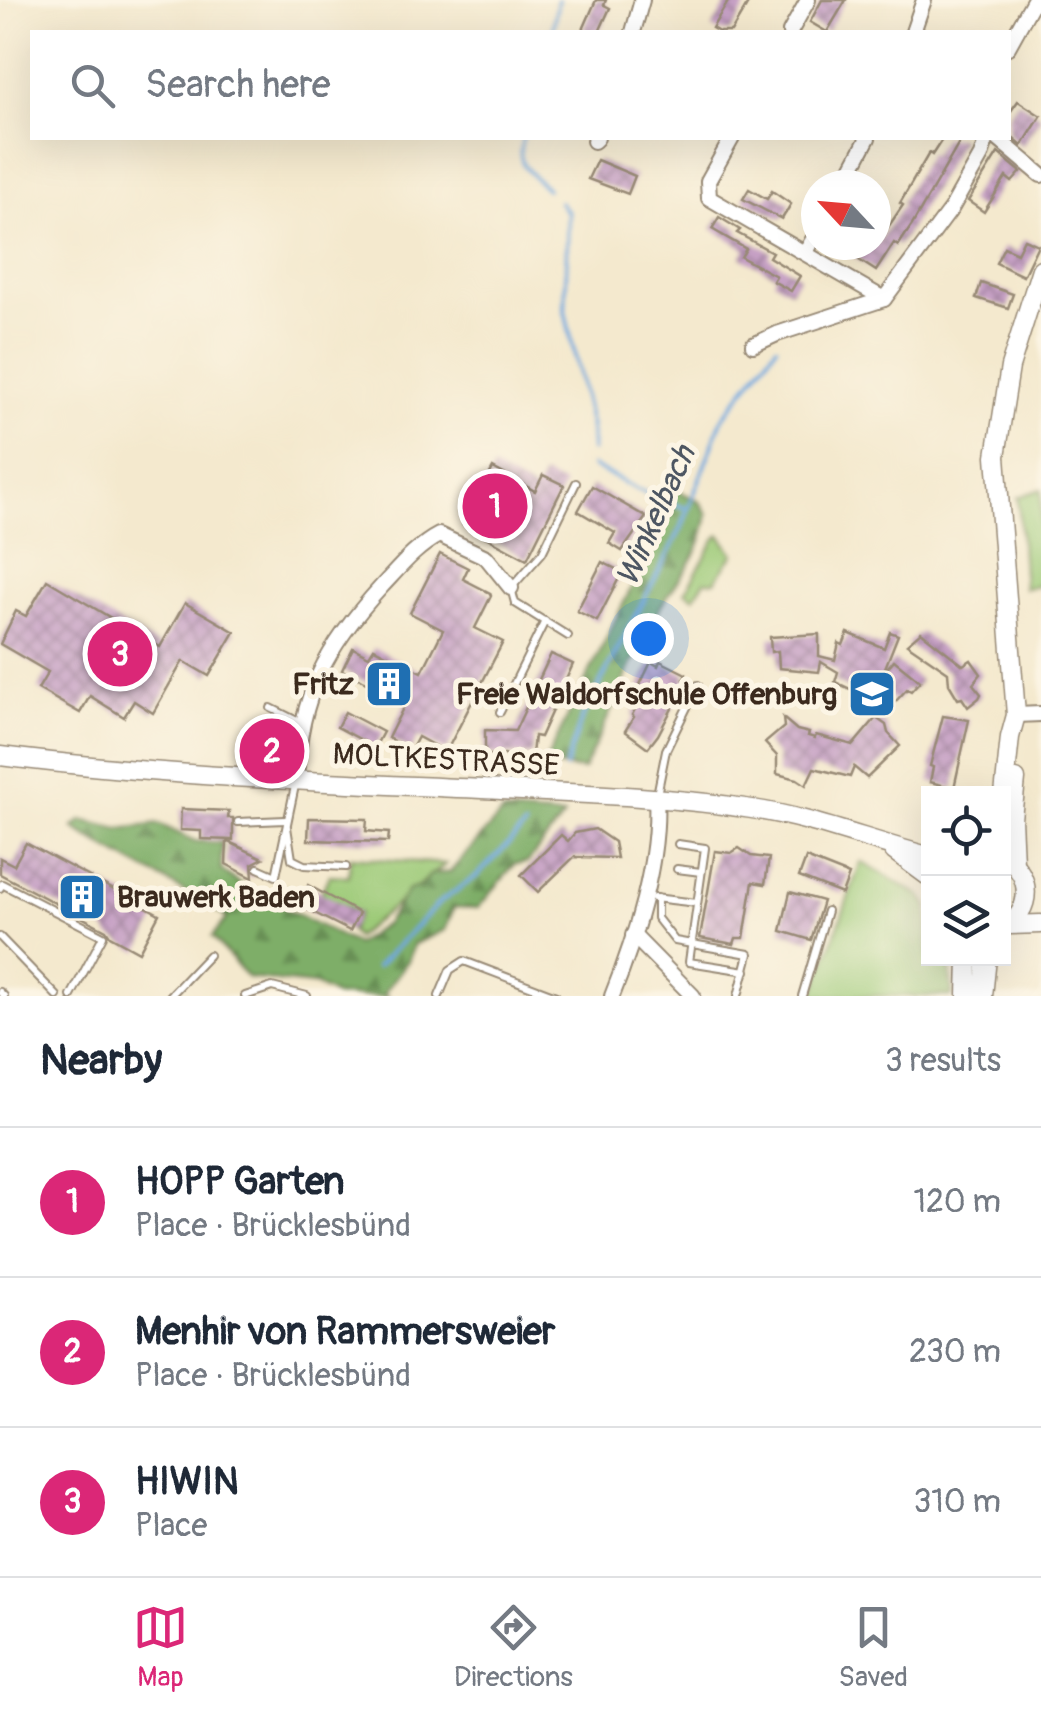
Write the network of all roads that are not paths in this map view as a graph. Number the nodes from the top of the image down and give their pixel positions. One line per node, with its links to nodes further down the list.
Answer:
1 (642, 0): 5 (street)
2 (808, 0): 6 (street)
3 (924, 0): 7 (street)
4 (1034, 0): 8 (street)
5 (634, 30)
6 (791, 30)
7 (913, 30)
8 (1011, 42)
9 (731, 140): 15 (street)
10 (867, 140): 13 (street)
11 (986, 140): 18 (street)
12 (999, 140): 14 (street)
13 (850, 170)
14 (1041, 174)
15 (801, 249)
16 (820, 260): 18 (street)
17 (1041, 269): 28 (street)
18 (884, 298): 19 (street)
19 (753, 346)
20 (576, 483): 21 (lane)
21 (510, 588): 22 (lane); 29 (street)
22 (545, 621): 23 (lane); 26 (lane)
23 (568, 636)
24 (698, 686): 33 (lane)
25 (271, 708): 29 (lane)
26 (500, 712)
27 (1041, 714): 28 (street)
28 (1016, 718): 32 (street); 36 (street)
29 (302, 724): 31 (street)
30 (0, 756): 31 (street, MOLTKESTRASSE)
31 (296, 780): 33 (street, MOLTKESTRASSE); 34 (lane)
32 (1005, 786)
33 (656, 798): 38 (street, MOLTKESTRASSE); 48 (street)
34 (286, 820): 35 (lane); 41 (lane); 42 (lane)
35 (238, 822)
36 (1011, 832)
37 (678, 844): 45 (lane)
38 (885, 845): 39 (street, MOLTKESTRASSE); 44 (street, MOLTKESTRASSE)
39 (921, 854)
40 (1011, 863): 47 (street)
41 (346, 867)
42 (258, 868)
43 (677, 869): 45 (lane)
44 (921, 871)
45 (702, 872): 49 (lane)
46 (0, 888): 62 (lane)
47 (1034, 894): 51 (street)
48 (650, 897): 49 (lane); 54 (street); 56 (lane)
49 (697, 902): 56 (lane)
50 (827, 911): 71 (lane)
51 (1011, 921)
52 (1041, 924): 53 (street)
53 (1011, 926)
54 (633, 935): 68 (street); 69 (street)
55 (0, 938): 61 (lane)
56 (690, 946): 60 (lane); 60 (lane)
57 (209, 955): 63 (lane)
58 (968, 966): 72 (street)
59 (986, 966): 73 (street)
60 (746, 970): 70 (lane)
61 (57, 996)
62 (71, 996)
63 (170, 996)
64 (245, 996): 65 (lane)
65 (307, 996)
66 (439, 996): 67 (lane)
67 (556, 996)
68 (612, 996)
69 (693, 996)
70 (738, 996)
71 (802, 996)
72 (967, 996)
73 (982, 996)

